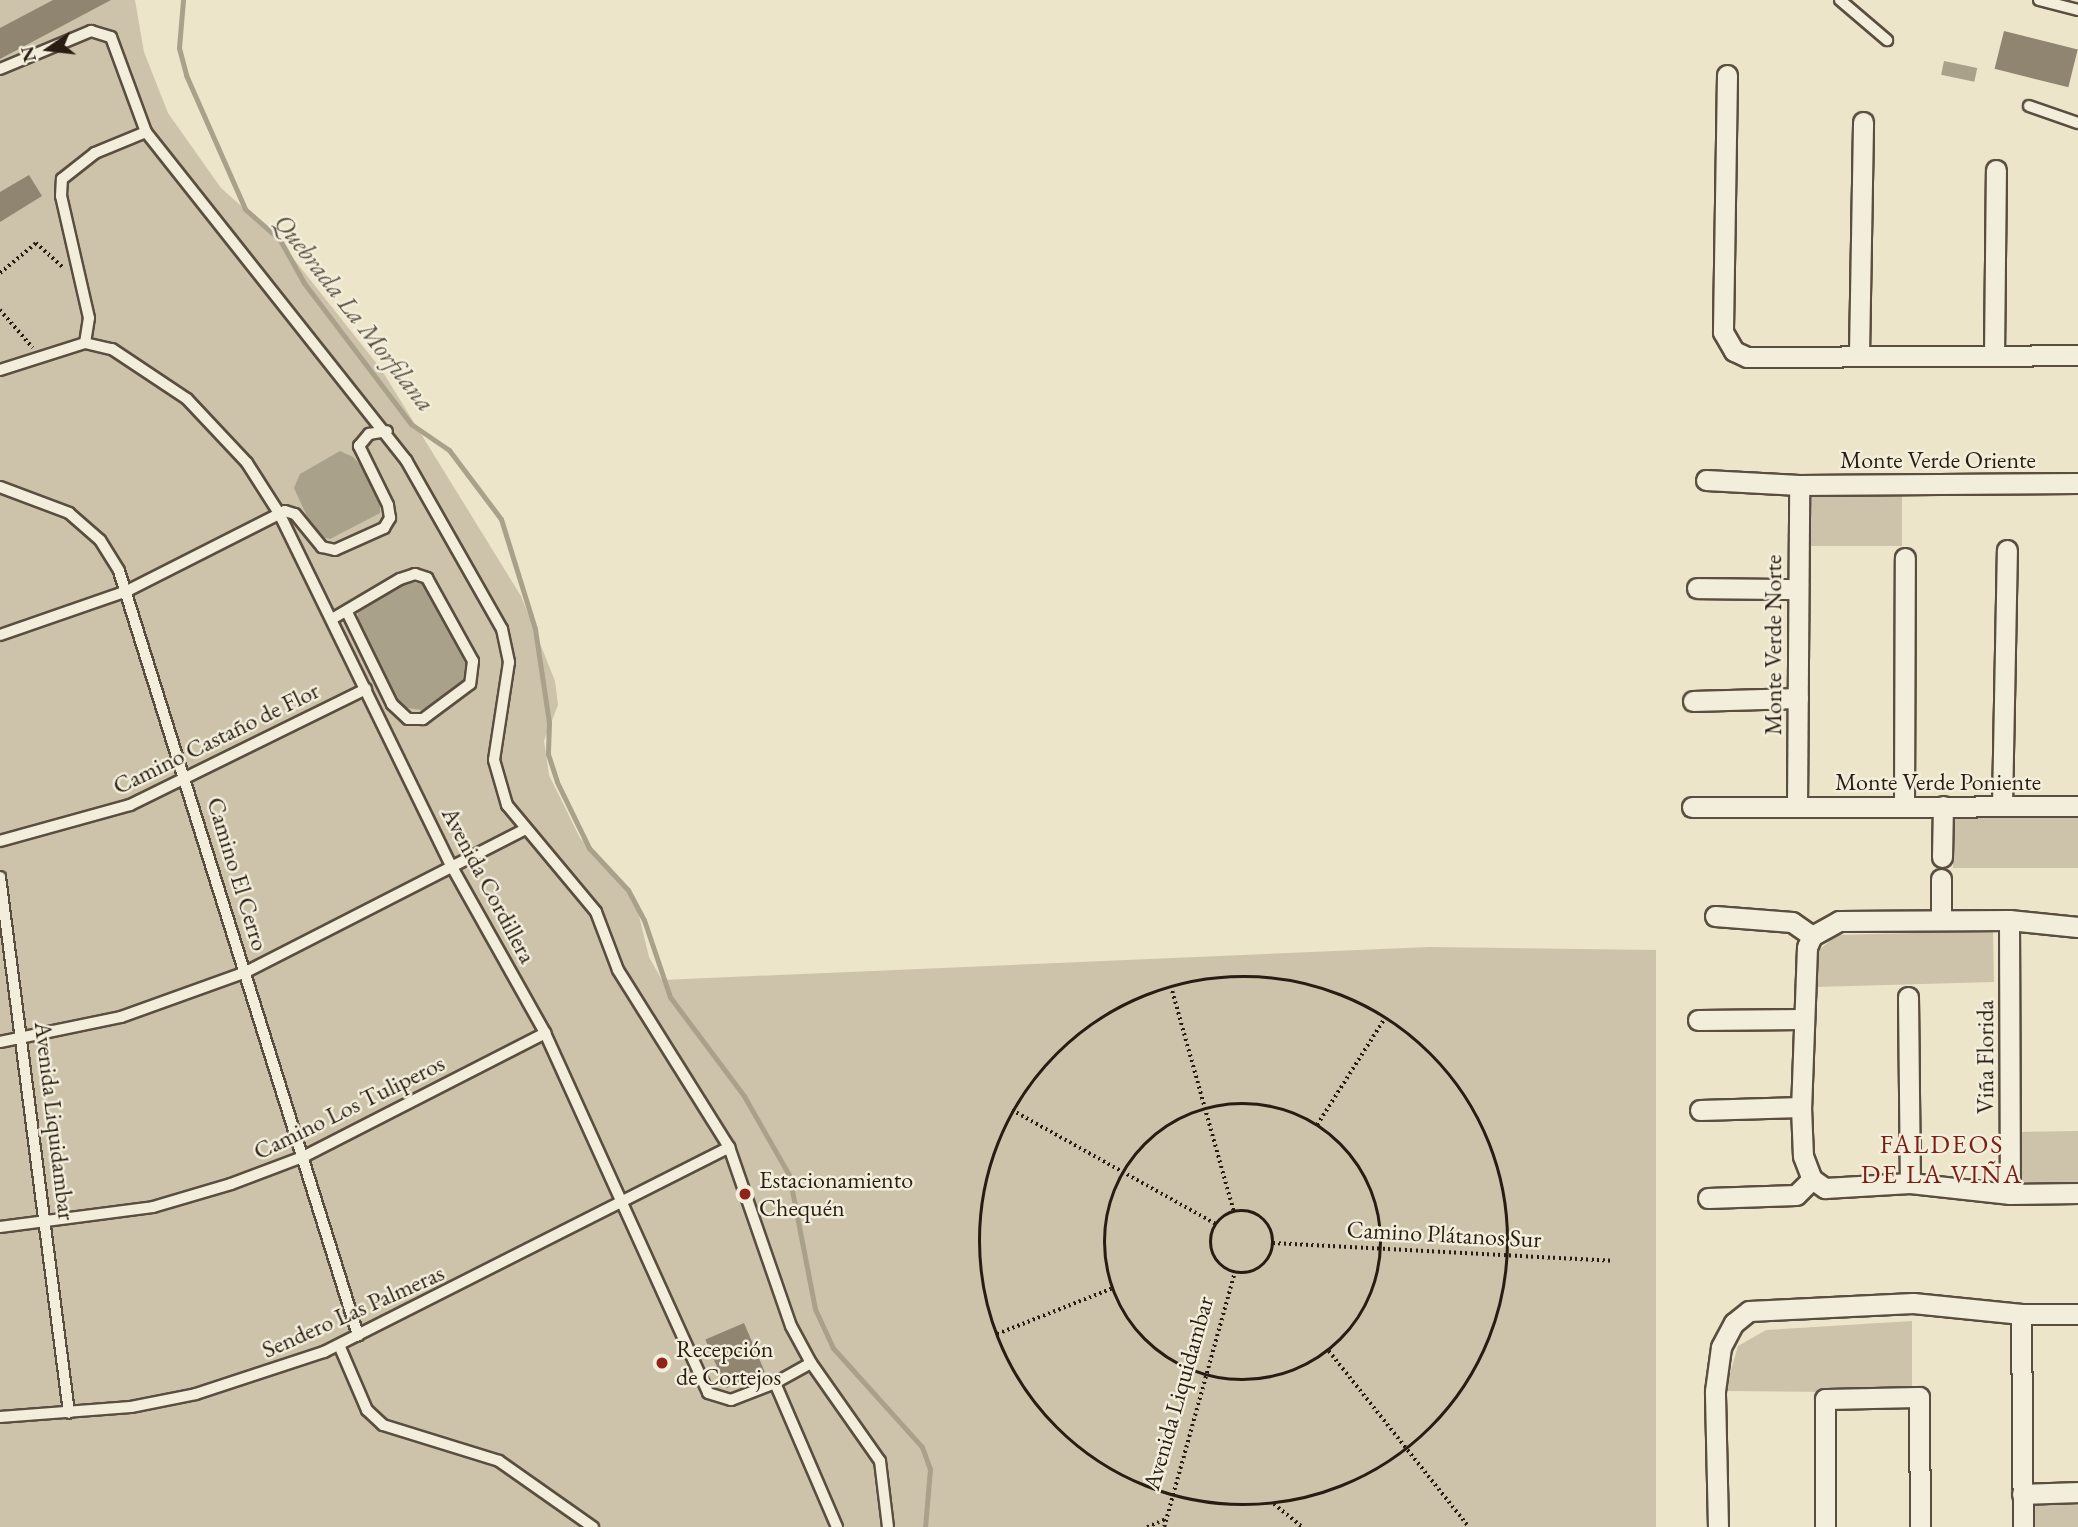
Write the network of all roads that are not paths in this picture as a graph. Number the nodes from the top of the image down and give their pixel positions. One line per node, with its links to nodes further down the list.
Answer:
1 (1840, 0): 4 (lane)
2 (2039, 0): 3 (lane)
3 (2078, 10)
4 (1887, 40)
5 (0, 69): 10 (lane)
6 (1727, 75): 13 (street)
7 (2029, 106): 9 (lane)
8 (1863, 122): 13 (street)
9 (2078, 123)
10 (146, 132): 12 (lane); 17 (lane)
11 (1996, 170): 14 (street)
12 (85, 343): 16 (lane); 22 (lane, Avenida Cordillera)
13 (1859, 354): 14 (street)
14 (1994, 355): 15 (street)
15 (2078, 355)
16 (0, 370)
17 (387, 431): 22 (lane); 41 (lane)
18 (1706, 480): 20 (street, Monte Verde Oriente)
19 (2078, 483): 20 (street, Monte Verde Oriente)
20 (1799, 485): 26 (street, Monte Verde Norte)
21 (0, 486): 27 (lane, Camino El Cerro)
22 (279, 513): 27 (lane); 29 (lane, Avenida Cordillera)
23 (2007, 550): 38 (street)
24 (1905, 558): 36 (street)
25 (1697, 588): 26 (street)
26 (1798, 590): 32 (street, Monte Verde Norte)
27 (127, 591): 30 (lane); 34 (lane, Camino El Cerro)
28 (346, 612): 28 (lane); 29 (lane)
29 (332, 619): 31 (lane, Avenida Cordillera)
30 (0, 635)
31 (366, 689): 34 (lane, Camino Castaño de Flor); 44 (lane, Avenida Cordillera)
32 (1798, 698): 33 (street); 35 (street, Monte Verde Norte)
33 (1693, 701)
34 (186, 781): 42 (lane, Camino Castaño de Flor); 52 (lane, Camino El Cerro)
35 (1797, 806): 36 (street, Monte Verde Poniente); 40 (street, Monte Verde Poniente)
36 (1903, 806): 37 (street, Monte Verde Poniente)
37 (1943, 806): 38 (street, Monte Verde Poniente); 43 (street)
38 (2002, 806): 39 (street, Monte Verde Poniente)
39 (2078, 806)
40 (1692, 807)
41 (526, 829): 44 (lane); 61 (lane)
42 (0, 841)
43 (1942, 857)
44 (452, 867): 52 (lane); 56 (lane, Avenida Cordillera)
45 (0, 877): 57 (lane, Avenida Liquidambar)
46 (1941, 879): 48 (street)
47 (1715, 916): 51 (street)
48 (1941, 919): 49 (street); 51 (street)
49 (2009, 920): 50 (street); 66 (street, Viña Florida)
50 (2078, 927)
51 (1812, 936): 54 (street)
52 (246, 972): 57 (lane); 62 (lane, Camino El Cerro)
53 (1908, 997): 64 (street)
54 (1803, 1019): 55 (street); 59 (street)
55 (1698, 1020)
56 (545, 1033): 62 (lane, Camino Los Tuliperos); 68 (lane, Avenida Cordillera)
57 (24, 1039): 58 (lane); 69 (lane, Avenida Liquidambar)
58 (0, 1042)
59 (1801, 1107): 60 (street); 63 (street)
60 (1700, 1110)
61 (729, 1147): 68 (lane, Sendero Las Palmeras); 75 (lane)
62 (305, 1156): 69 (lane, Camino Los Tuliperos); 73 (lane, Camino El Cerro)
63 (1812, 1179): 64 (street); 67 (street)
64 (1910, 1183): 66 (street)
65 (2078, 1193): 66 (street)
66 (2010, 1194)
67 (1707, 1198)
68 (625, 1204): 73 (lane, Sendero Las Palmeras); 76 (lane, Avenida Cordillera)
69 (46, 1222): 70 (lane, Camino Los Tuliperos); 77 (lane, Avenida Liquidambar)
70 (0, 1227)
71 (2021, 1314): 72 (street); 80 (street); 84 (street)
72 (2078, 1314)
73 (358, 1335): 74 (lane, Sendero Las Palmeras)
74 (339, 1345): 77 (lane, Sendero Las Palmeras); 81 (lane)
75 (811, 1363): 76 (lane, Avenida Cordillera); 83 (lane)
76 (775, 1384): 82 (lane)
77 (69, 1413): 78 (lane, Sendero Las Palmeras)
78 (0, 1417)
79 (2078, 1492): 80 (street)
80 (2022, 1494): 87 (street)
81 (593, 1527)
82 (837, 1527)
83 (888, 1527)
84 (1718, 1527)
85 (1825, 1527): 86 (street)
86 (1920, 1527)
87 (2023, 1527)

